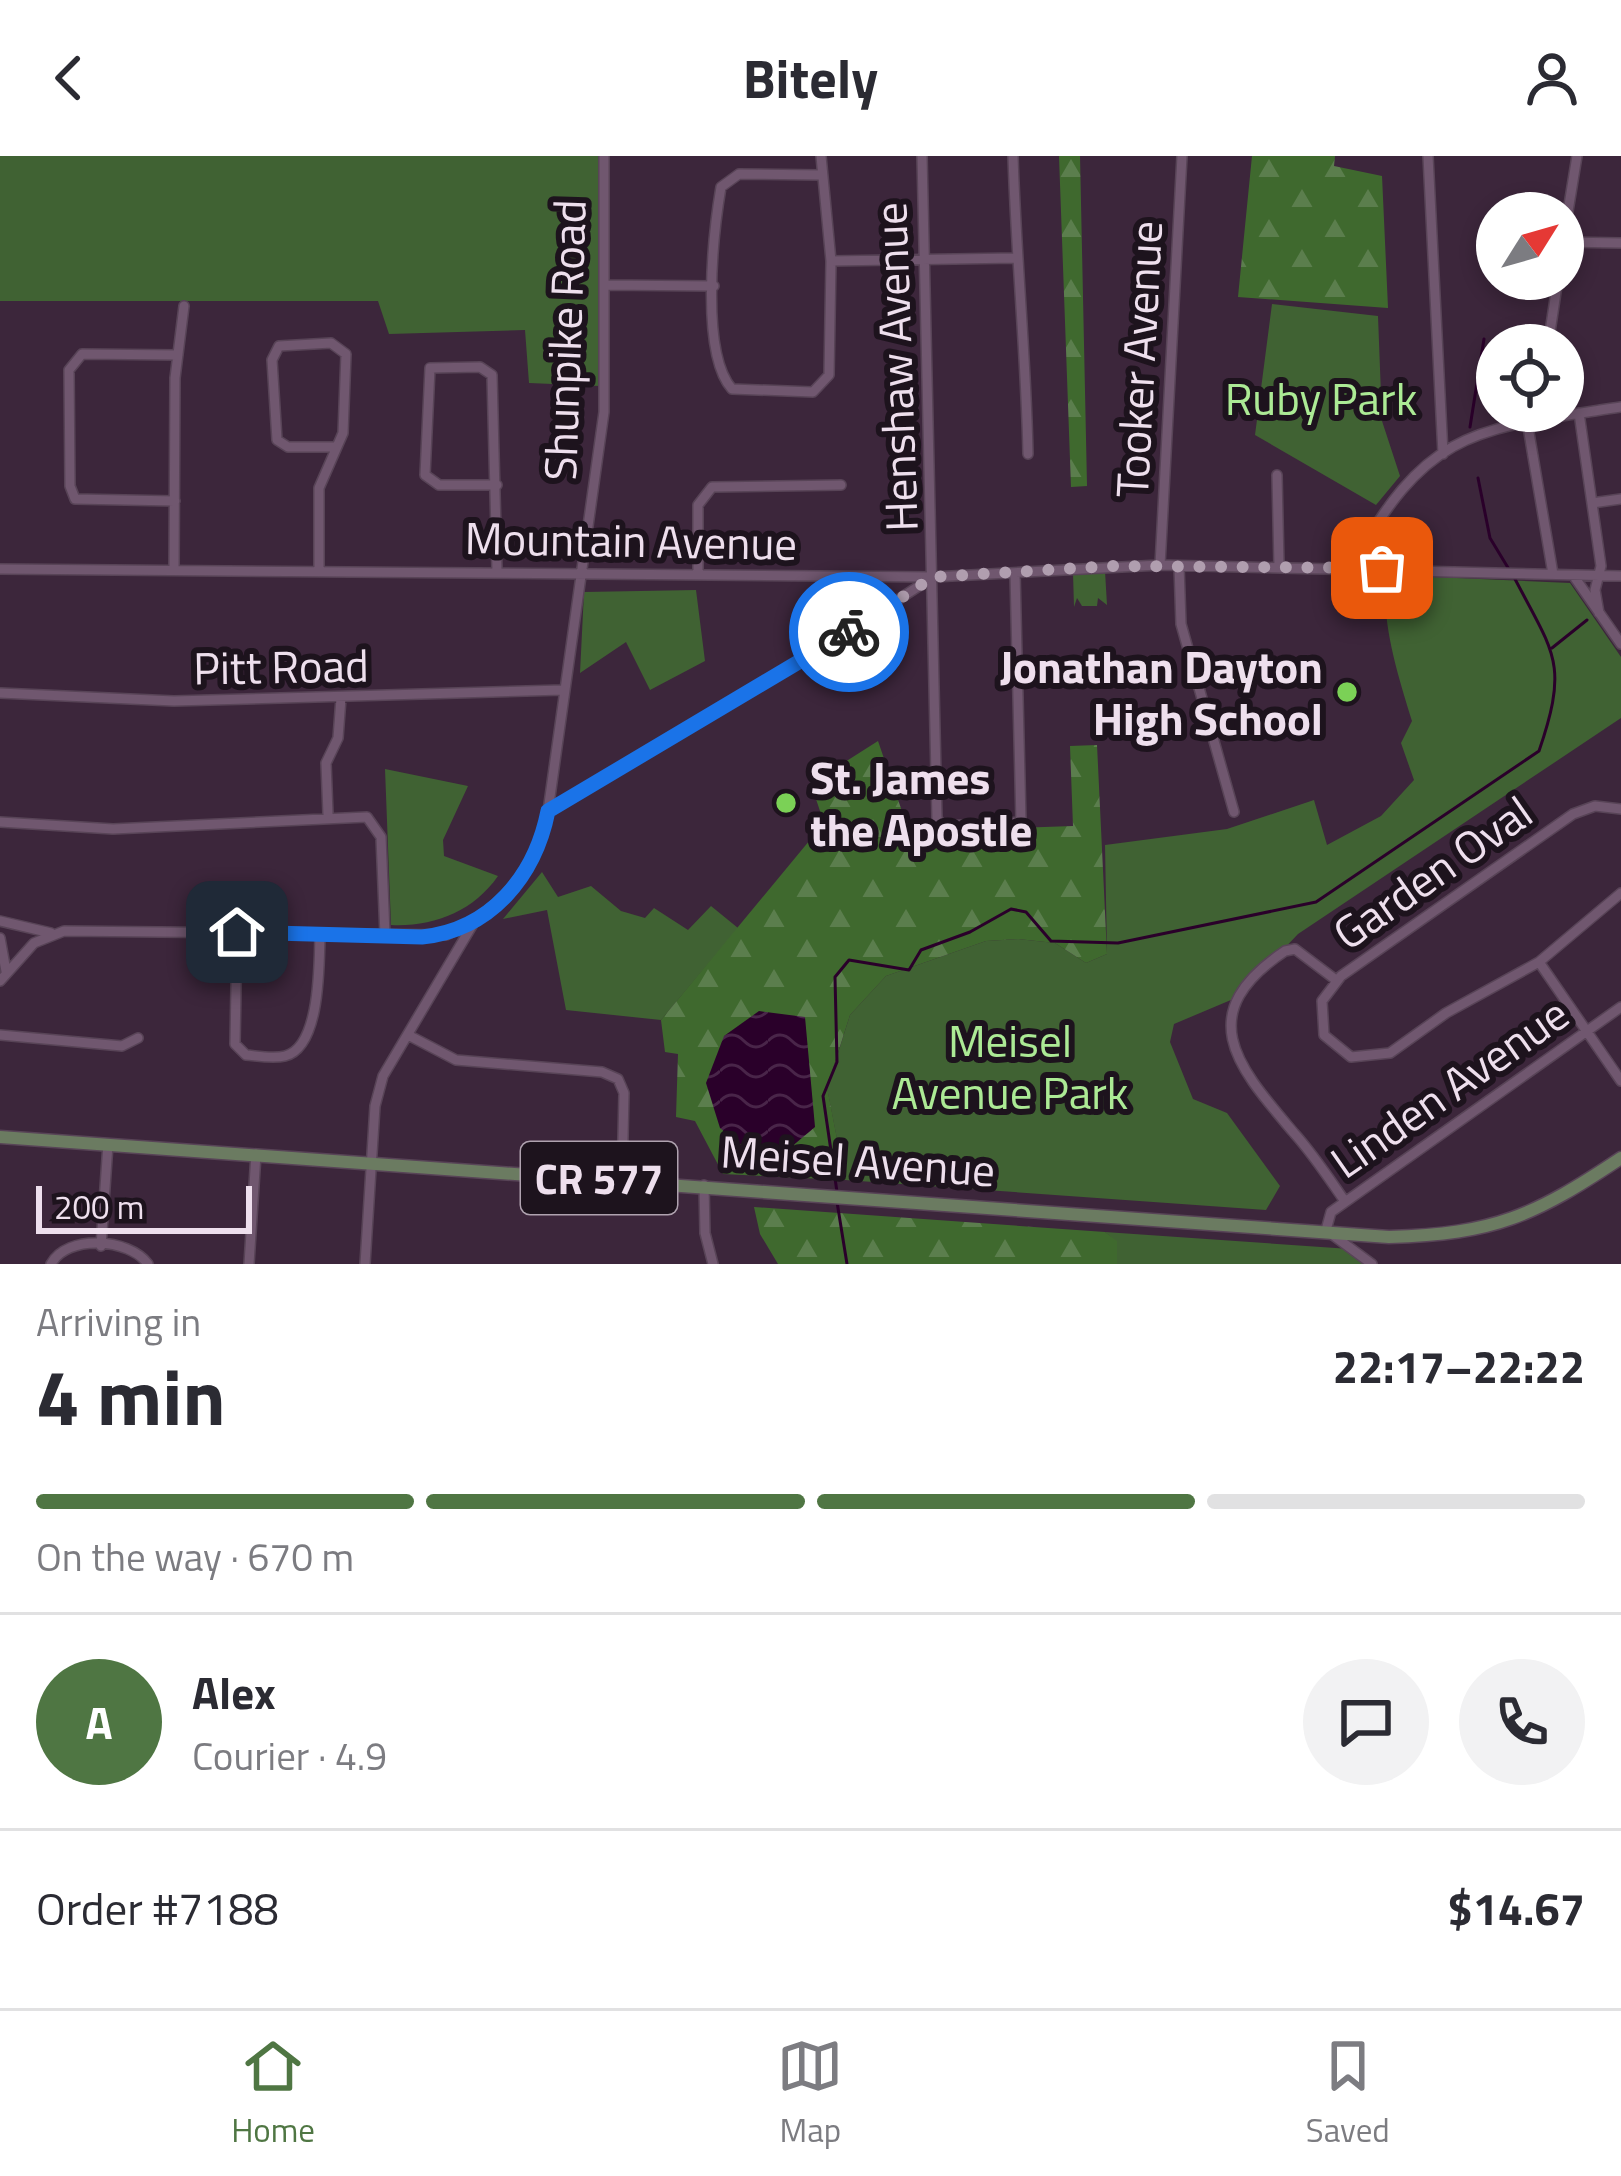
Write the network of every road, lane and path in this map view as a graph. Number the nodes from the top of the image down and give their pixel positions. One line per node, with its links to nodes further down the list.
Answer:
1 (604, 156): 15 (street, Shunpike Road)
2 (821, 156): 8 (street)
3 (922, 156): 13 (street, Henshaw Avenue)
4 (1013, 156): 12 (street)
5 (1182, 156): 33 (street, Tooker Avenue)
6 (1428, 156): 26 (street)
7 (1577, 156): 9 (street)
8 (821, 175): 14 (street); 16 (street)
9 (1571, 192)
10 (1584, 242): 11 (street)
11 (1621, 243)
12 (1016, 258): 13 (street); 25 (street)
13 (924, 260): 14 (street); 48 (street, Henshaw Avenue)
14 (831, 262): 16 (street)
15 (605, 285): 16 (street); 42 (street, Shunpike Road)
16 (714, 286)
17 (184, 306): 18 (street)
18 (178, 355): 31 (street); 31 (street)
19 (1621, 407): 20 (street)
20 (1584, 412)
21 (1482, 432): 26 (street)
22 (1536, 432): 44 (street)
23 (1582, 432): 32 (street)
24 (335, 447): 24 (street); 39 (street)
25 (1028, 454)
26 (1443, 454): 36 (street)
27 (1276, 476): 35 (street)
28 (497, 485): 28 (street); 40 (street)
29 (841, 485): 43 (street)
30 (1621, 499): 32 (street)
31 (175, 501): 38 (street)
32 (1592, 503): 46 (street)
33 (1160, 565): 34 (street, Mountain Avenue); 41 (street, Mountain Avenue)
34 (1179, 566): 35 (street, Mountain Avenue); 56 (street)
35 (1279, 566): 36 (street, Mountain Avenue)
36 (1352, 566): 44 (street, Mountain Avenue)
37 (0, 569): 38 (street, Mountain Avenue)
38 (174, 570): 39 (street, Mountain Avenue)
39 (319, 570): 40 (street, Mountain Avenue)
40 (497, 571): 42 (street, Mountain Avenue)
41 (1015, 573): 48 (street, Mountain Avenue); 48 (street, Henshaw Avenue)
42 (580, 574): 43 (street, Mountain Avenue); 51 (street, Shunpike Road)
43 (698, 574): 48 (street, Mountain Avenue)
44 (1553, 574): 45 (street, Mountain Avenue)
45 (1573, 575): 46 (street, Mountain Avenue); 49 (street)
46 (1599, 576): 47 (street, Mountain Avenue); 49 (street)
47 (1621, 576)
48 (933, 577): 55 (street)
49 (1599, 613): 50 (street)
50 (1621, 644)
51 (563, 690): 53 (street, Pitt Road); 55 (street, Shunpike Road)
52 (0, 693): 53 (street, Pitt Road)
53 (341, 698): 57 (street)
54 (1621, 809): 69 (street, Garden Oval)
55 (548, 811): 61 (street, Shunpike Road)
56 (1234, 812)
57 (328, 814): 58 (street); 65 (street)
58 (0, 822)
59 (1621, 892): 67 (street, Garden Oval)
60 (0, 921): 63 (street)
61 (474, 922): 65 (street); 73 (street)
62 (237, 932): 63 (street); 64 (street); 64 (street)
63 (51, 933): 68 (street)
64 (320, 934): 65 (street)
65 (386, 935)
66 (0, 938): 68 (street)
67 (1539, 962): 69 (street, Garden Oval); 71 (street)
68 (3, 976)
69 (1336, 980): 83 (street)
70 (1621, 1007): 71 (street, Linden Avenue)
71 (1586, 1031): 75 (street); 83 (street, Linden Avenue)
72 (0, 1035): 74 (street)
73 (408, 1035): 80 (street); 81 (street)
74 (138, 1038)
75 (1621, 1081)
76 (0, 1137): 77 (main road, Meisel Avenue / CR 577)
77 (108, 1144): 78 (main road, Meisel Avenue / CR 577); 85 (street)
78 (256, 1154): 80 (main road, Meisel Avenue / CR 577); 88 (street)
79 (1621, 1158): 84 (main road, Meisel Avenue / CR 577)
80 (371, 1163): 81 (main road, Meisel Avenue / CR 577); 89 (street)
81 (622, 1180): 82 (main road, Meisel Avenue / CR 577)
82 (704, 1185): 84 (main road, Meisel Avenue / CR 577); 90 (street)
83 (1344, 1200): 84 (street, Linden Avenue)
84 (1326, 1229): 91 (street)
85 (101, 1246): 86 (street); 87 (street)
86 (51, 1264)
87 (148, 1264)
88 (249, 1264)
89 (365, 1264)
90 (712, 1264)
91 (1372, 1264)

